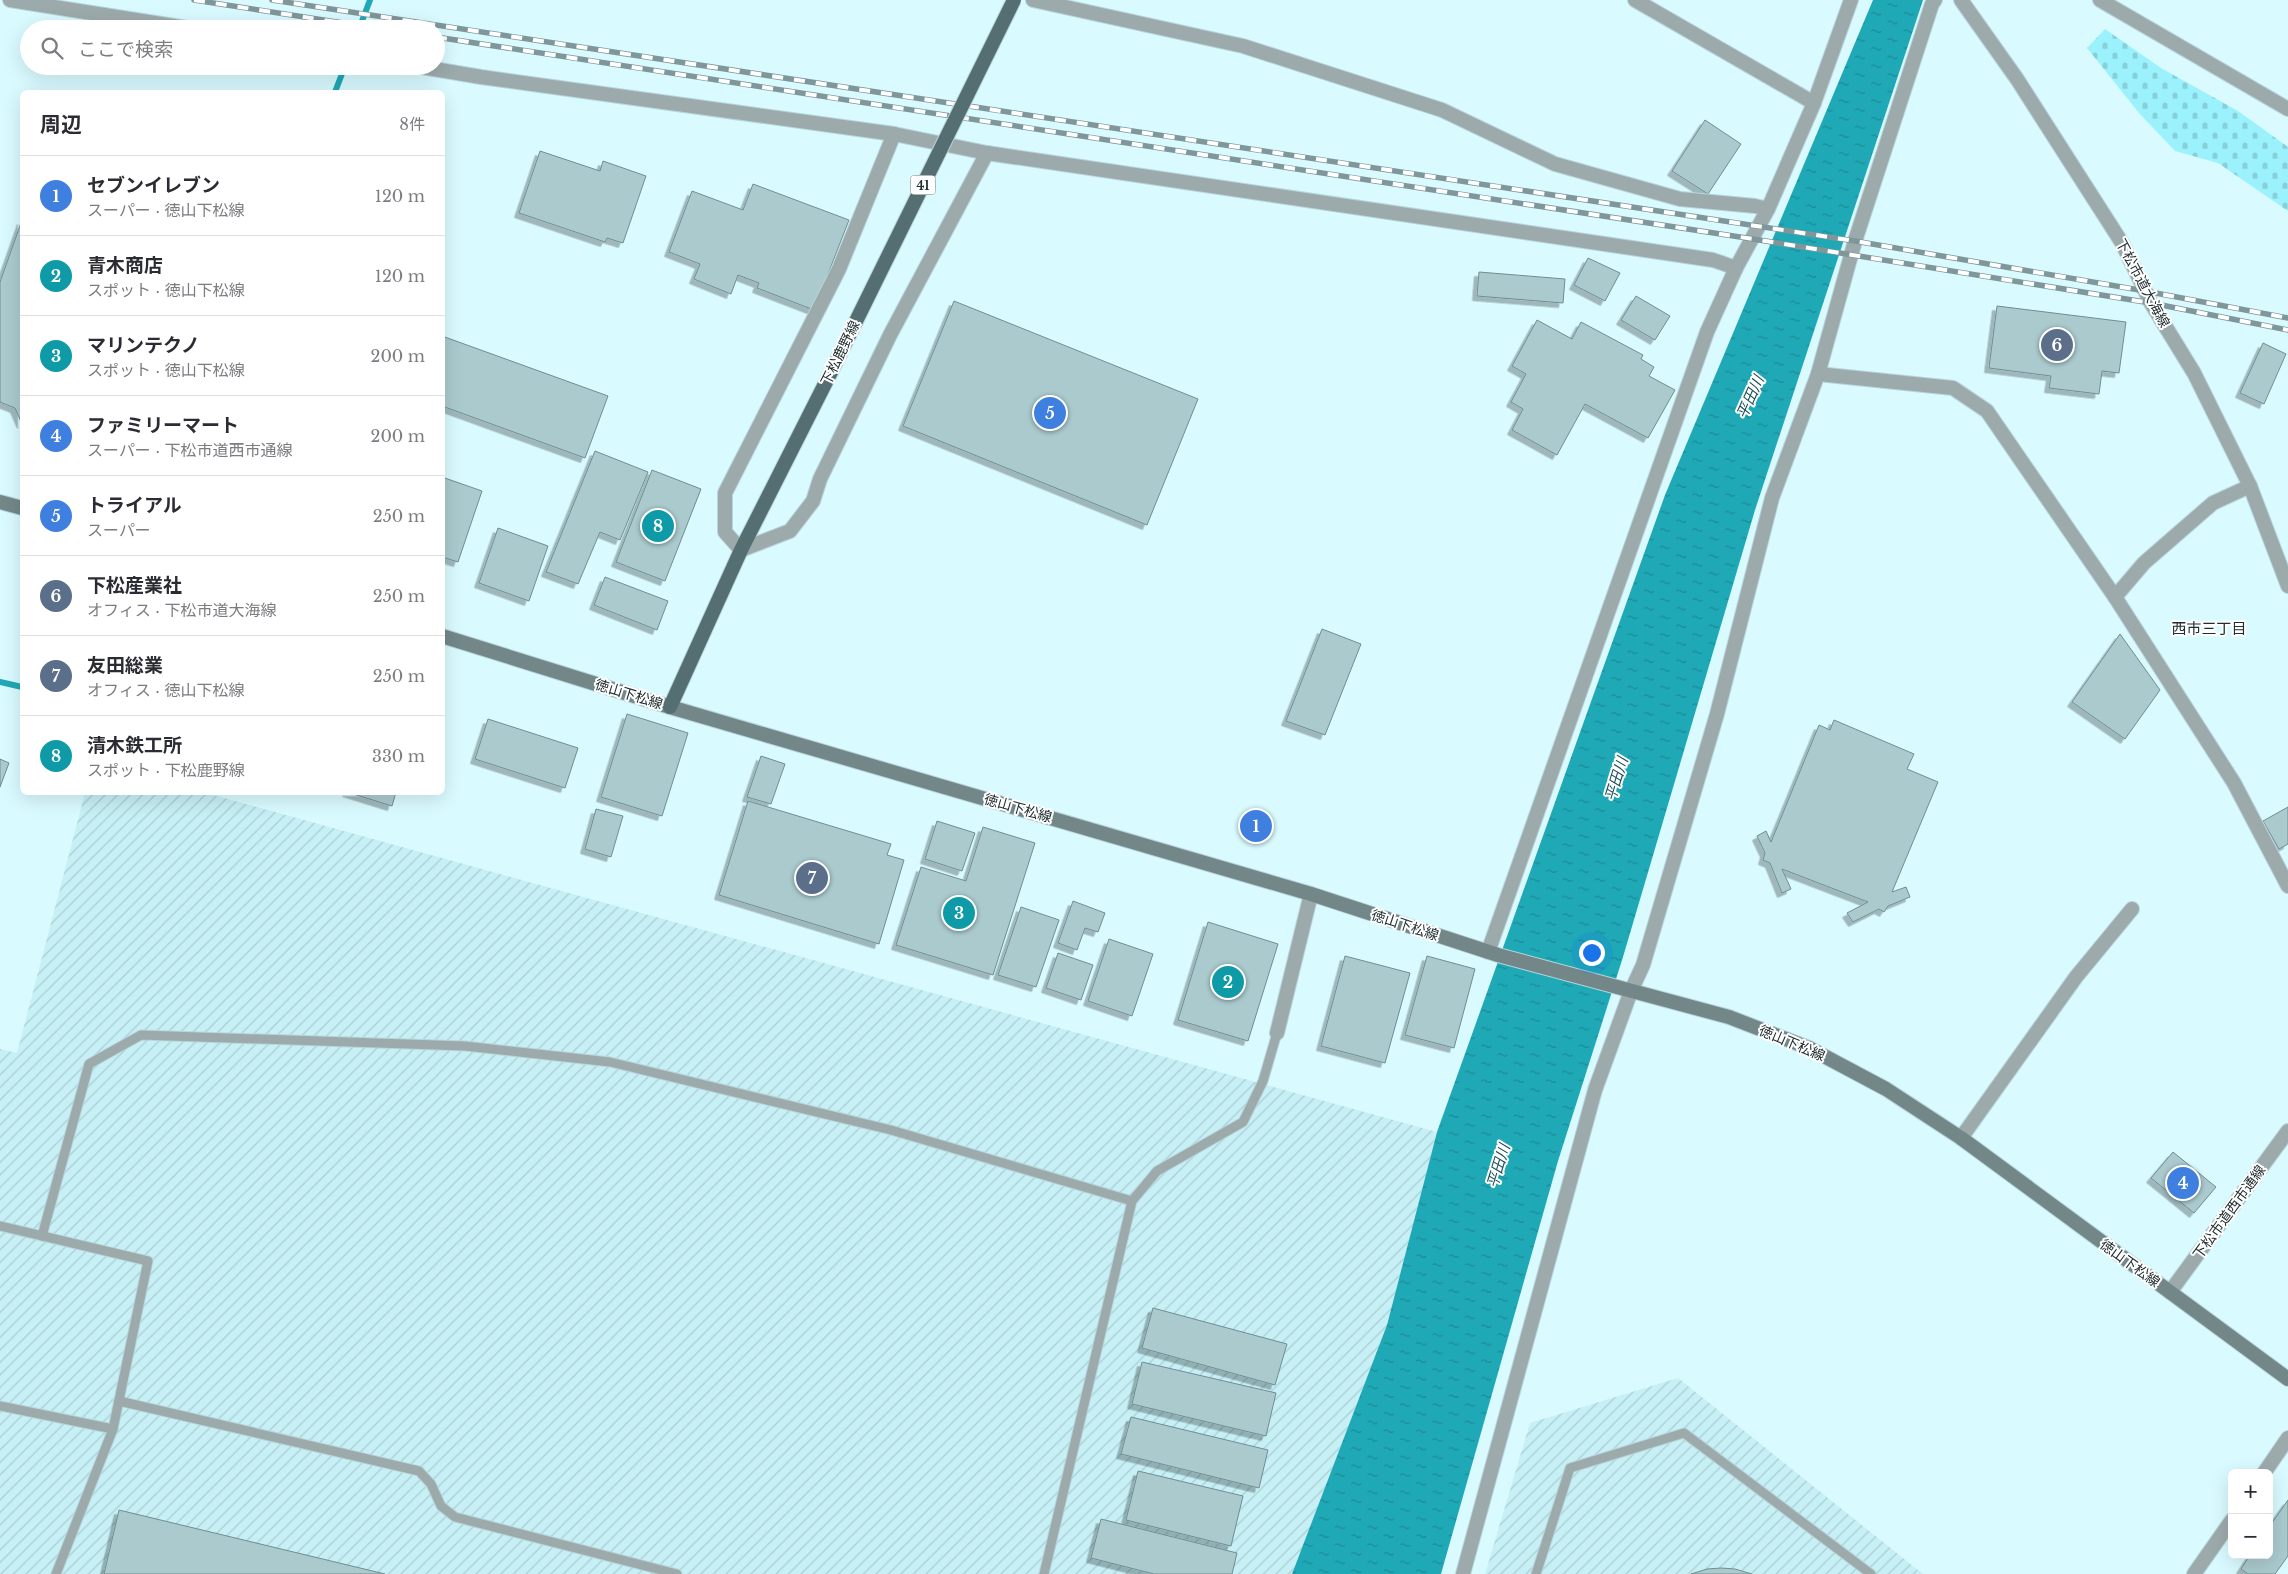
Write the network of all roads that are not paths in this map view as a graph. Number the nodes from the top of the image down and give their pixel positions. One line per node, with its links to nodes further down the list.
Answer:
1 (10, 0): 10 (street)
2 (1014, 0): 22 (main road, 下松鹿野線 / 41, bridge)
3 (1033, 0): 9 (street)
4 (1635, 0): 12 (street)
5 (1851, 0): 12 (street)
6 (1934, 0): 18 (street)
7 (1961, 0): 19 (street, 下松市道大海線)
8 (2100, 0): 13 (street)
9 (1056, 3): 16 (street)
10 (136, 20)
11 (445, 71): 14 (street)
12 (1814, 103): 16 (street)
13 (2288, 109)
14 (894, 134): 15 (street); 22 (street)
15 (987, 153): 17 (street); 22 (street)
16 (1768, 209): 17 (street)
17 (1736, 268): 30 (street)
18 (1818, 374): 24 (street); 31 (street)
19 (2250, 486): 23 (street, 下松市道大海線); 24 (street)
20 (0, 502): 21 (main road)
21 (20, 507)
22 (741, 550): 26 (main road, 下松鹿野線 / 41)
23 (2288, 586)
24 (2116, 597): 27 (street)
25 (445, 637): 26 (main road, 徳山下松線)
26 (670, 707): 28 (main road, 徳山下松線)
27 (2288, 886)
28 (1311, 894): 30 (main road, 徳山下松線); 32 (street)
29 (2132, 909): 34 (street)
30 (1493, 954): 31 (main road, 徳山下松線)
31 (1627, 990): 34 (main road, 徳山下松線); 49 (street)
32 (1276, 1033): 35 (lane)
33 (2288, 1131): 38 (street, 下松市道西市通線)
34 (1961, 1138): 38 (main road, 徳山下松線)
35 (1132, 1201): 37 (lane); 48 (lane)
36 (0, 1226): 37 (lane)
37 (42, 1236): 40 (lane)
38 (2170, 1292): 39 (main road, 徳山下松線)
39 (2288, 1379)
40 (119, 1401): 42 (lane); 47 (lane)
41 (0, 1406): 42 (lane)
42 (113, 1429): 46 (lane)
43 (2288, 1438): 44 (street)
44 (2267, 1469)
45 (2228, 1526): 52 (street)
46 (56, 1574)
47 (677, 1574)
48 (1044, 1574)
49 (1463, 1574)
50 (1536, 1574): 51 (lane)
51 (1871, 1574)
52 (2194, 1574)

